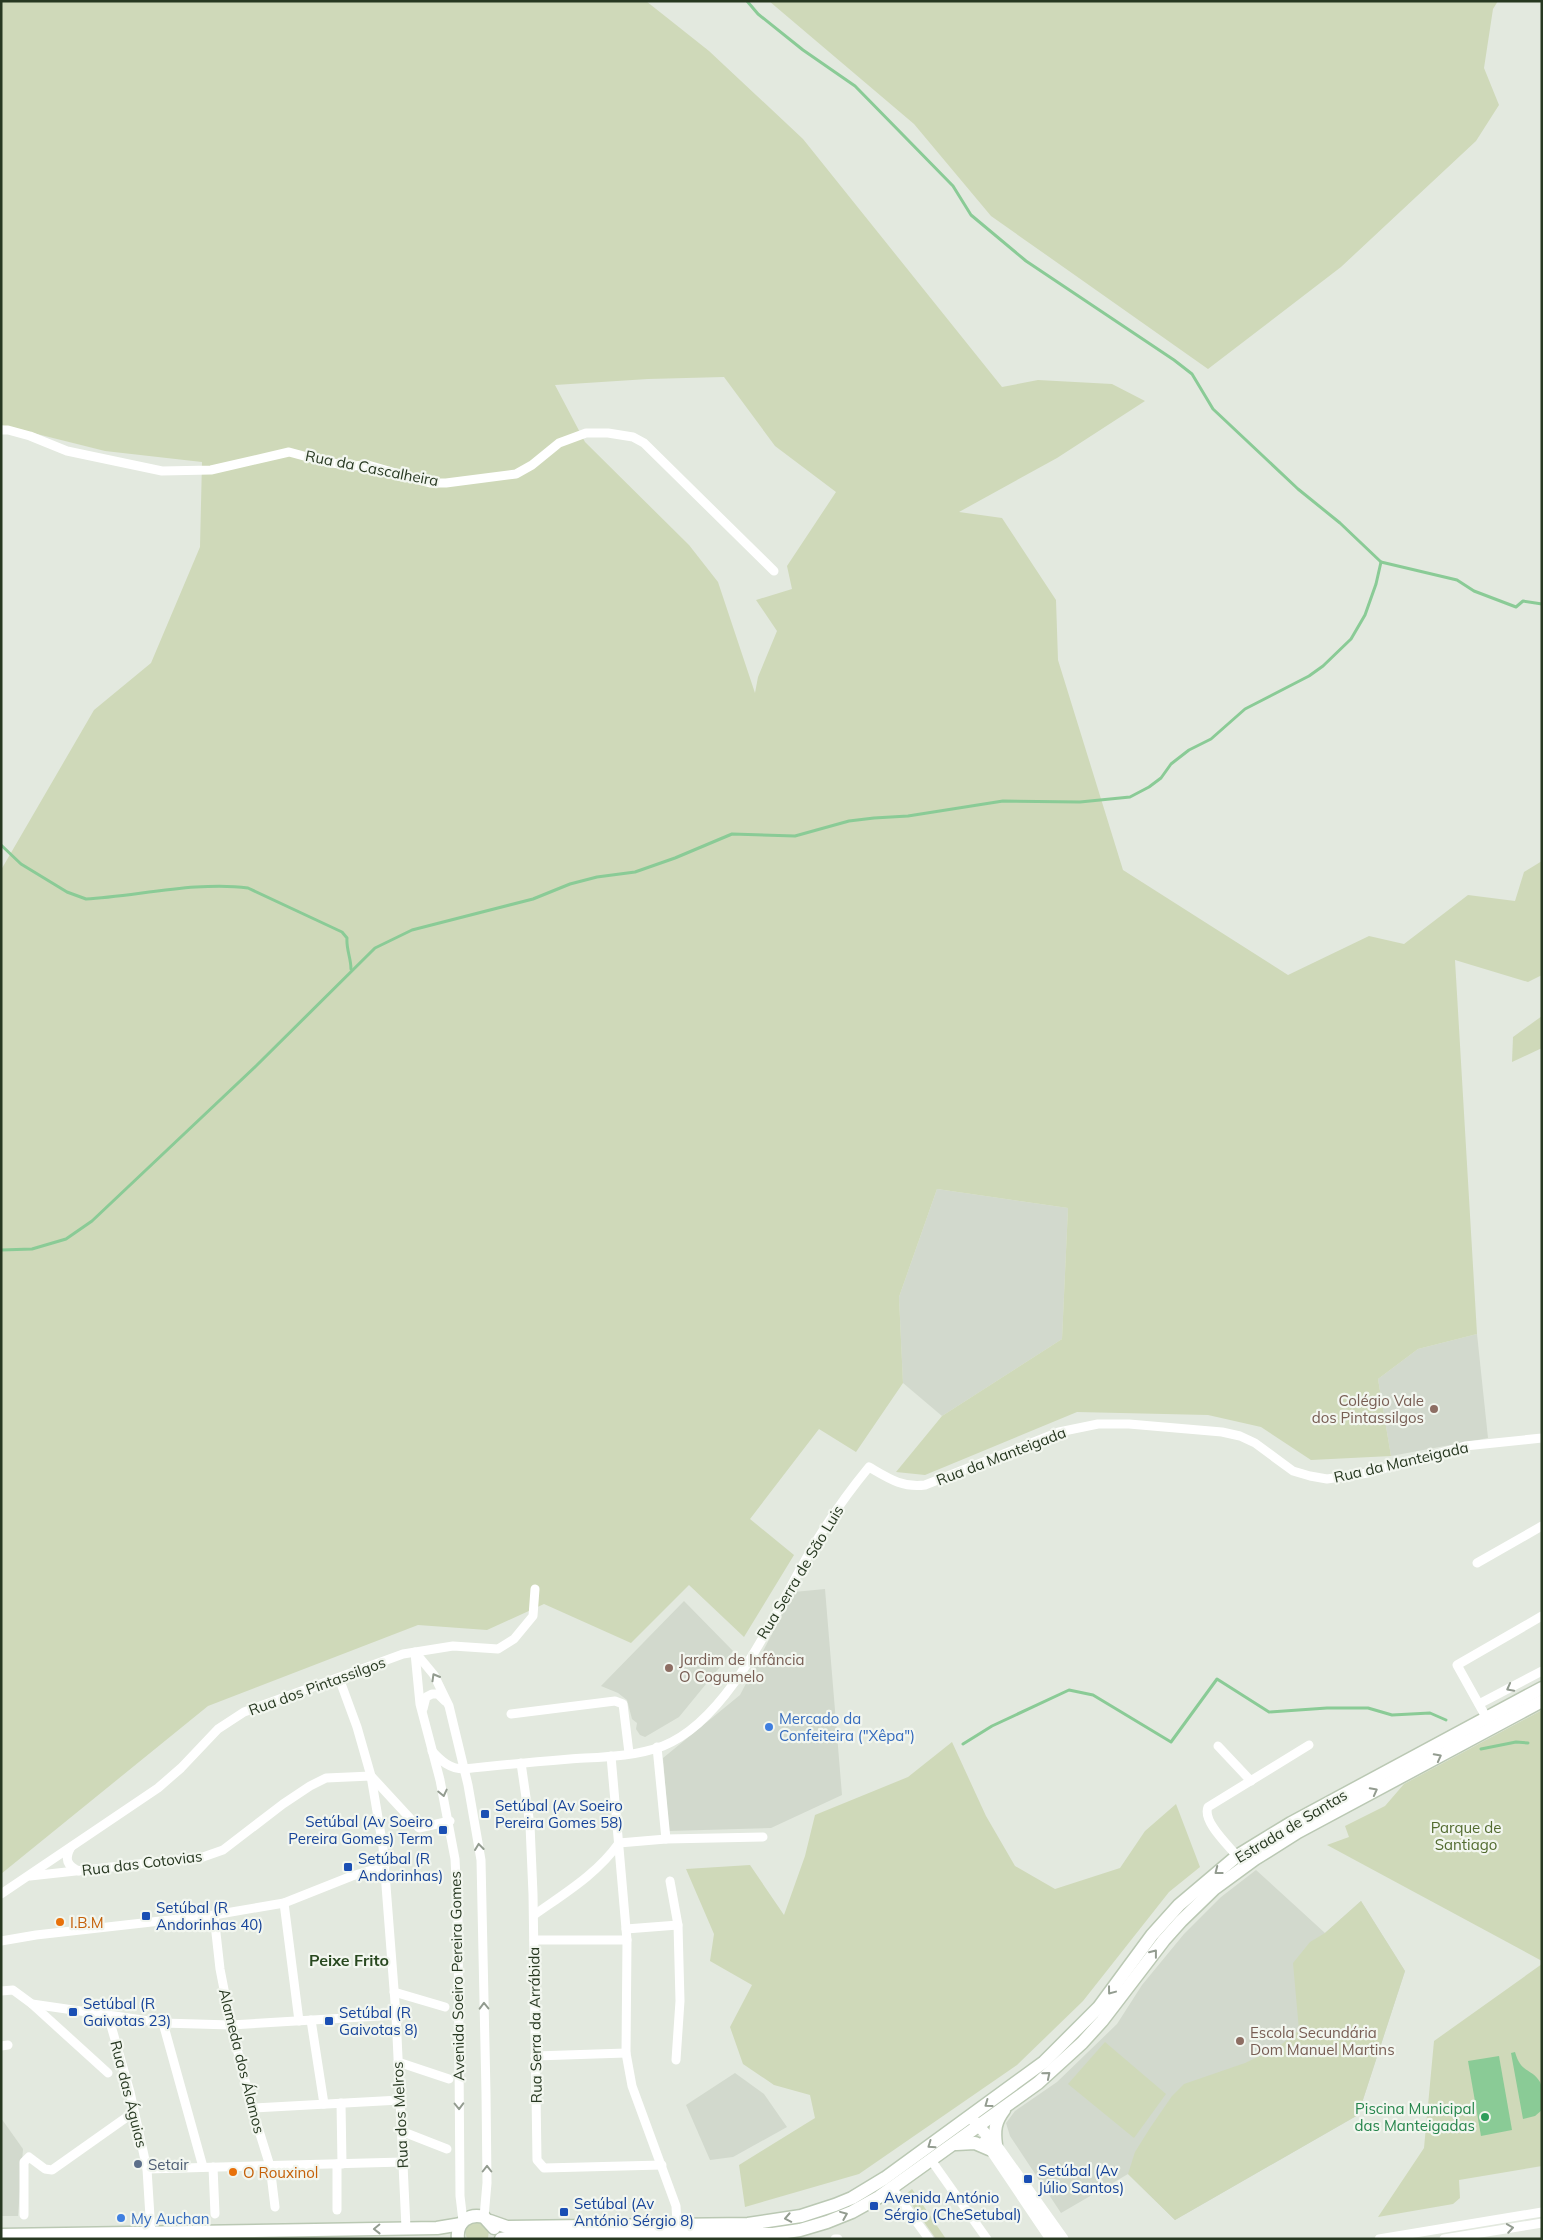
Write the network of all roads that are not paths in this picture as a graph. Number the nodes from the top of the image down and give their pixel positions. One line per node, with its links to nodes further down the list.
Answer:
1 (1, 430): 2 (street, Rua da Cascalheira)
2 (774, 570)
3 (1542, 1438): 4 (street, Rua da Manteigada)
4 (869, 1467): 21 (street, Rua Serra de São Luis)
5 (1542, 1526): 6 (street)
6 (1477, 1563)
7 (535, 1589): 9 (street, Rua dos Pintassilgos)
8 (1542, 1616): 14 (street)
9 (415, 1652): 11 (street, Rua dos Pintassilgos); 15 (street, Avenida Soeiro Pereira Gomes, one-way to 9); 16 (street, Avenida Soeiro Pereira Gomes)
10 (1542, 1671): 14 (street, one-way to 14)
11 (339, 1678): 27 (street, Rua dos Melros); 33 (street, Rua dos Pintassilgos)
12 (1542, 1688): 18 (main road, Estrada de Santas)
13 (1542, 1702): 67 (main road, Estrada de Santas, one-way to 13)
14 (1479, 1704): 18 (street)
15 (449, 1706): 16 (street); 26 (street, Avenida Soeiro Pereira Gomes)
16 (422, 1712): 22 (street, Avenida Soeiro Pereira Gomes)
17 (511, 1714): 23 (street)
18 (1486, 1717): 34 (main road, Estrada de Santas)
19 (1309, 1745): 28 (street)
20 (1218, 1746): 28 (street)
21 (657, 1747): 23 (street, Rua Serra de São Luis); 31 (street)
22 (432, 1751): 26 (street); 29 (street, Avenida Soeiro Pereira Gomes, one-way to 29)
23 (629, 1754): 24 (street, Rua Serra de São Luis)
24 (611, 1756): 25 (street, Rua Serra de São Luis); 32 (street)
25 (522, 1763): 26 (street, Rua Serra de São Luis); 42 (street, Rua Serra da Arrábida)
26 (464, 1769): 89 (street, Avenida Soeiro Pereira Gomes, one-way to 26)
27 (371, 1776): 29 (street); 35 (street, Rua dos Melros); 36 (street, Rua das Cotovias)
28 (1251, 1781): 34 (street)
29 (450, 1821): 90 (street, Avenida Soeiro Pereira Gomes, one-way to 90)
30 (763, 1837): 31 (street)
31 (666, 1839): 32 (street)
32 (619, 1843): 42 (street); 44 (street)
33 (71, 1847): 36 (street); 37 (street, Rua dos Pintassilgos)
34 (1237, 1856): 70 (main road, Estrada de Santas, one-way to 70)
35 (384, 1866): 40 (street); 49 (street, Rua dos Melros)
36 (80, 1871): 37 (street, Rua das Cotovias)
37 (27, 1876): 39 (street, Rua dos Pintassilgos)
38 (670, 1881): 43 (street)
39 (1, 1894)
40 (284, 1903): 41 (street); 55 (street)
41 (214, 1915): 47 (street); 57 (street, Alameda dos Álamos)
42 (534, 1915): 45 (street, Rua Serra da Arrábida)
43 (678, 1925): 44 (street); 60 (street)
44 (626, 1929): 46 (street)
45 (534, 1940): 46 (street); 59 (street, Rua Serra da Arrábida)
46 (627, 1940): 58 (street)
47 (1, 1941)
48 (1, 1991): 50 (street, Rua das Águias)
49 (394, 1992): 51 (street); 53 (street, Rua dos Melros)
50 (32, 2004): 52 (street); 62 (street, Rua das Águias)
51 (445, 2007)
52 (108, 2015): 56 (street); 69 (street, Rua das Águias)
53 (396, 2015): 54 (street); 61 (street, Rua dos Melros)
54 (312, 2020): 55 (street); 66 (street)
55 (299, 2021): 57 (street)
56 (163, 2023): 57 (street); 81 (street)
57 (231, 2025): 68 (street, Alameda dos Álamos)
58 (626, 2054): 59 (street); 78 (street)
59 (535, 2056): 78 (street, Rua Serra da Arrábida)
60 (676, 2060)
61 (398, 2062): 63 (street); 64 (street, Rua dos Melros)
62 (108, 2073)
63 (449, 2079)
64 (400, 2100): 65 (street); 71 (street, Rua dos Melros)
65 (341, 2103): 66 (street); 77 (street)
66 (324, 2104): 68 (street)
67 (1009, 2104): 70 (main road, Estrada de Santas); 73 (main road)
68 (252, 2108): 79 (street, Alameda dos Álamos)
69 (134, 2112): 82 (street, Rua das Águias); 88 (street)
70 (974, 2122): 72 (main road); 73 (street); 94 (main road, one-way to 94)
71 (401, 2131): 74 (street); 76 (street, Rua dos Melros)
72 (951, 2145): 73 (main road); 75 (main road)
73 (992, 2147): 102 (street); 103 (street)
74 (447, 2149)
75 (931, 2160): 83 (main road); 101 (street)
76 (403, 2162): 77 (street); 92 (street, Rua dos Melros)
77 (340, 2164): 79 (street); 85 (street)
78 (662, 2165): 94 (street)
79 (270, 2166): 80 (street); 84 (street, Alameda dos Álamos)
80 (213, 2167): 81 (street); 87 (street)
81 (203, 2168): 82 (street)
82 (147, 2169): 93 (street, Rua das Águias)
83 (892, 2188): 94 (main road, one-way to 83); 100 (street)
84 (275, 2207)
85 (336, 2210)
86 (1542, 2212): 104 (street)
87 (215, 2214)
88 (24, 2215)
89 (487, 2219): 90 (main road); 94 (main road); 98 (main road, Avenida Soeiro Pereira Gomes)
90 (462, 2222): 92 (main road); 97 (main road, Avenida Soeiro Pereira Gomes)
91 (1542, 2223): 105 (street, one-way to 91)
92 (406, 2228): 93 (main road, one-way to 93)
93 (152, 2233): 95 (main road)
94 (677, 2233): 96 (main road)
95 (1, 2235)
96 (574, 2237): 99 (main road)
97 (458, 2239)
98 (495, 2239)
99 (501, 2239)
100 (929, 2239)
101 (987, 2239)
102 (1051, 2239)
103 (1063, 2239)
104 (1379, 2239)
105 (1444, 2239)

